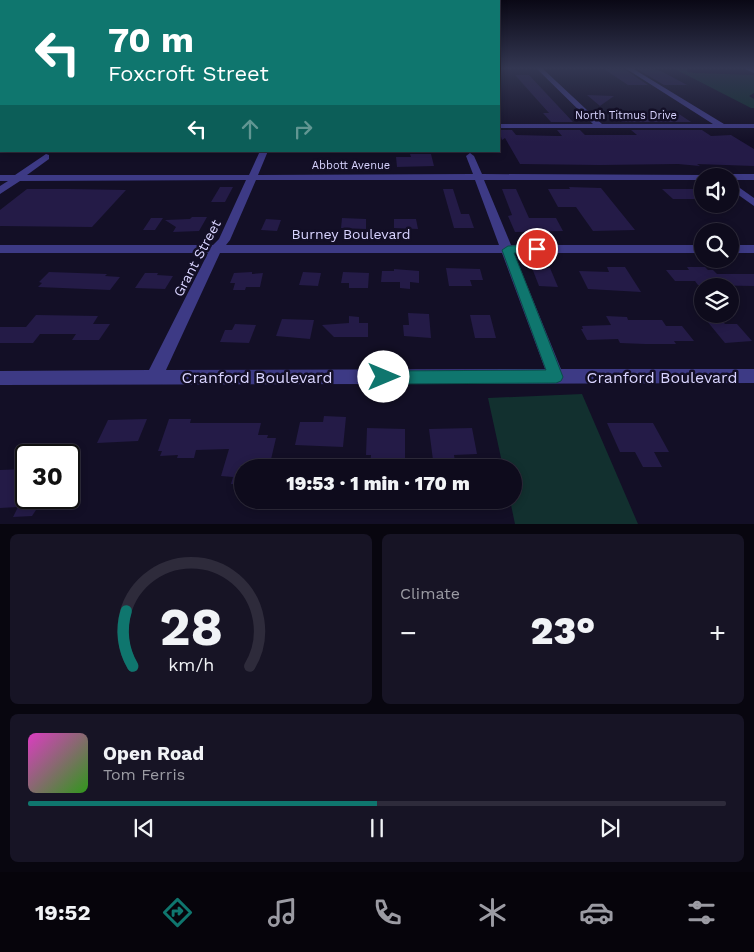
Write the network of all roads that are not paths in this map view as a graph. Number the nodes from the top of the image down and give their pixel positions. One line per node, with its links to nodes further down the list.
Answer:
1 (565, 92): 4 (street)
2 (668, 92): 5 (street)
3 (500, 126): 4 (street, North Titmus Drive)
4 (600, 126): 5 (street, North Titmus Drive)
5 (722, 126): 6 (street, North Titmus Drive)
6 (754, 126)
7 (264, 152): 14 (street, Grant Street)
8 (470, 156): 15 (street)
9 (46, 157): 13 (street)
10 (739, 177): 11 (street)
11 (754, 177)
12 (0, 178): 13 (street, Abbott Avenue)
13 (18, 178): 14 (street, Abbott Avenue); 17 (street)
14 (253, 178): 15 (street, Abbott Avenue); 24 (street, Grant Street)
15 (478, 178): 16 (street, Abbott Avenue); 25 (street)
16 (694, 178)
17 (0, 191)
18 (739, 191): 19 (street)
19 (754, 203)
20 (0, 249): 24 (street, Burney Boulevard)
21 (694, 249): 25 (street, Burney Boulevard)
22 (739, 249): 23 (street)
23 (754, 249)
24 (215, 250): 25 (street, Burney Boulevard); 29 (street, Grant Street)
25 (508, 250): 27 (street)
26 (754, 376): 27 (street, Cranford Boulevard)
27 (556, 377): 29 (street, Cranford Boulevard)
28 (0, 378): 29 (street, Cranford Boulevard)
29 (154, 378)

